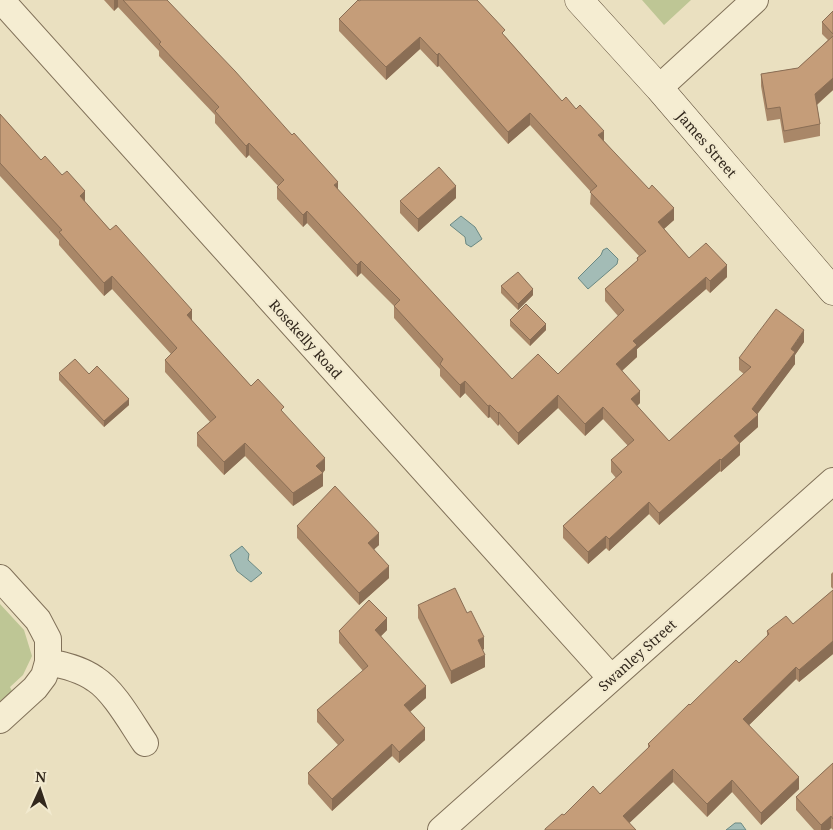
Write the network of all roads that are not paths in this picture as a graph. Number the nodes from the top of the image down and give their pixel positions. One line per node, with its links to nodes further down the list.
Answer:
1 (1, 0): 9 (street, Rosekelly Road)
2 (579, 0): 4 (street, James Street)
3 (755, 0): 4 (street)
4 (659, 88): 5 (street, James Street)
5 (833, 291)
6 (833, 481): 9 (street, Swanley Street)
7 (0, 578): 8 (street)
8 (48, 662): 10 (street); 11 (street)
9 (611, 678): 12 (street, Swanley Street)
10 (0, 720)
11 (145, 743)
12 (441, 830)

